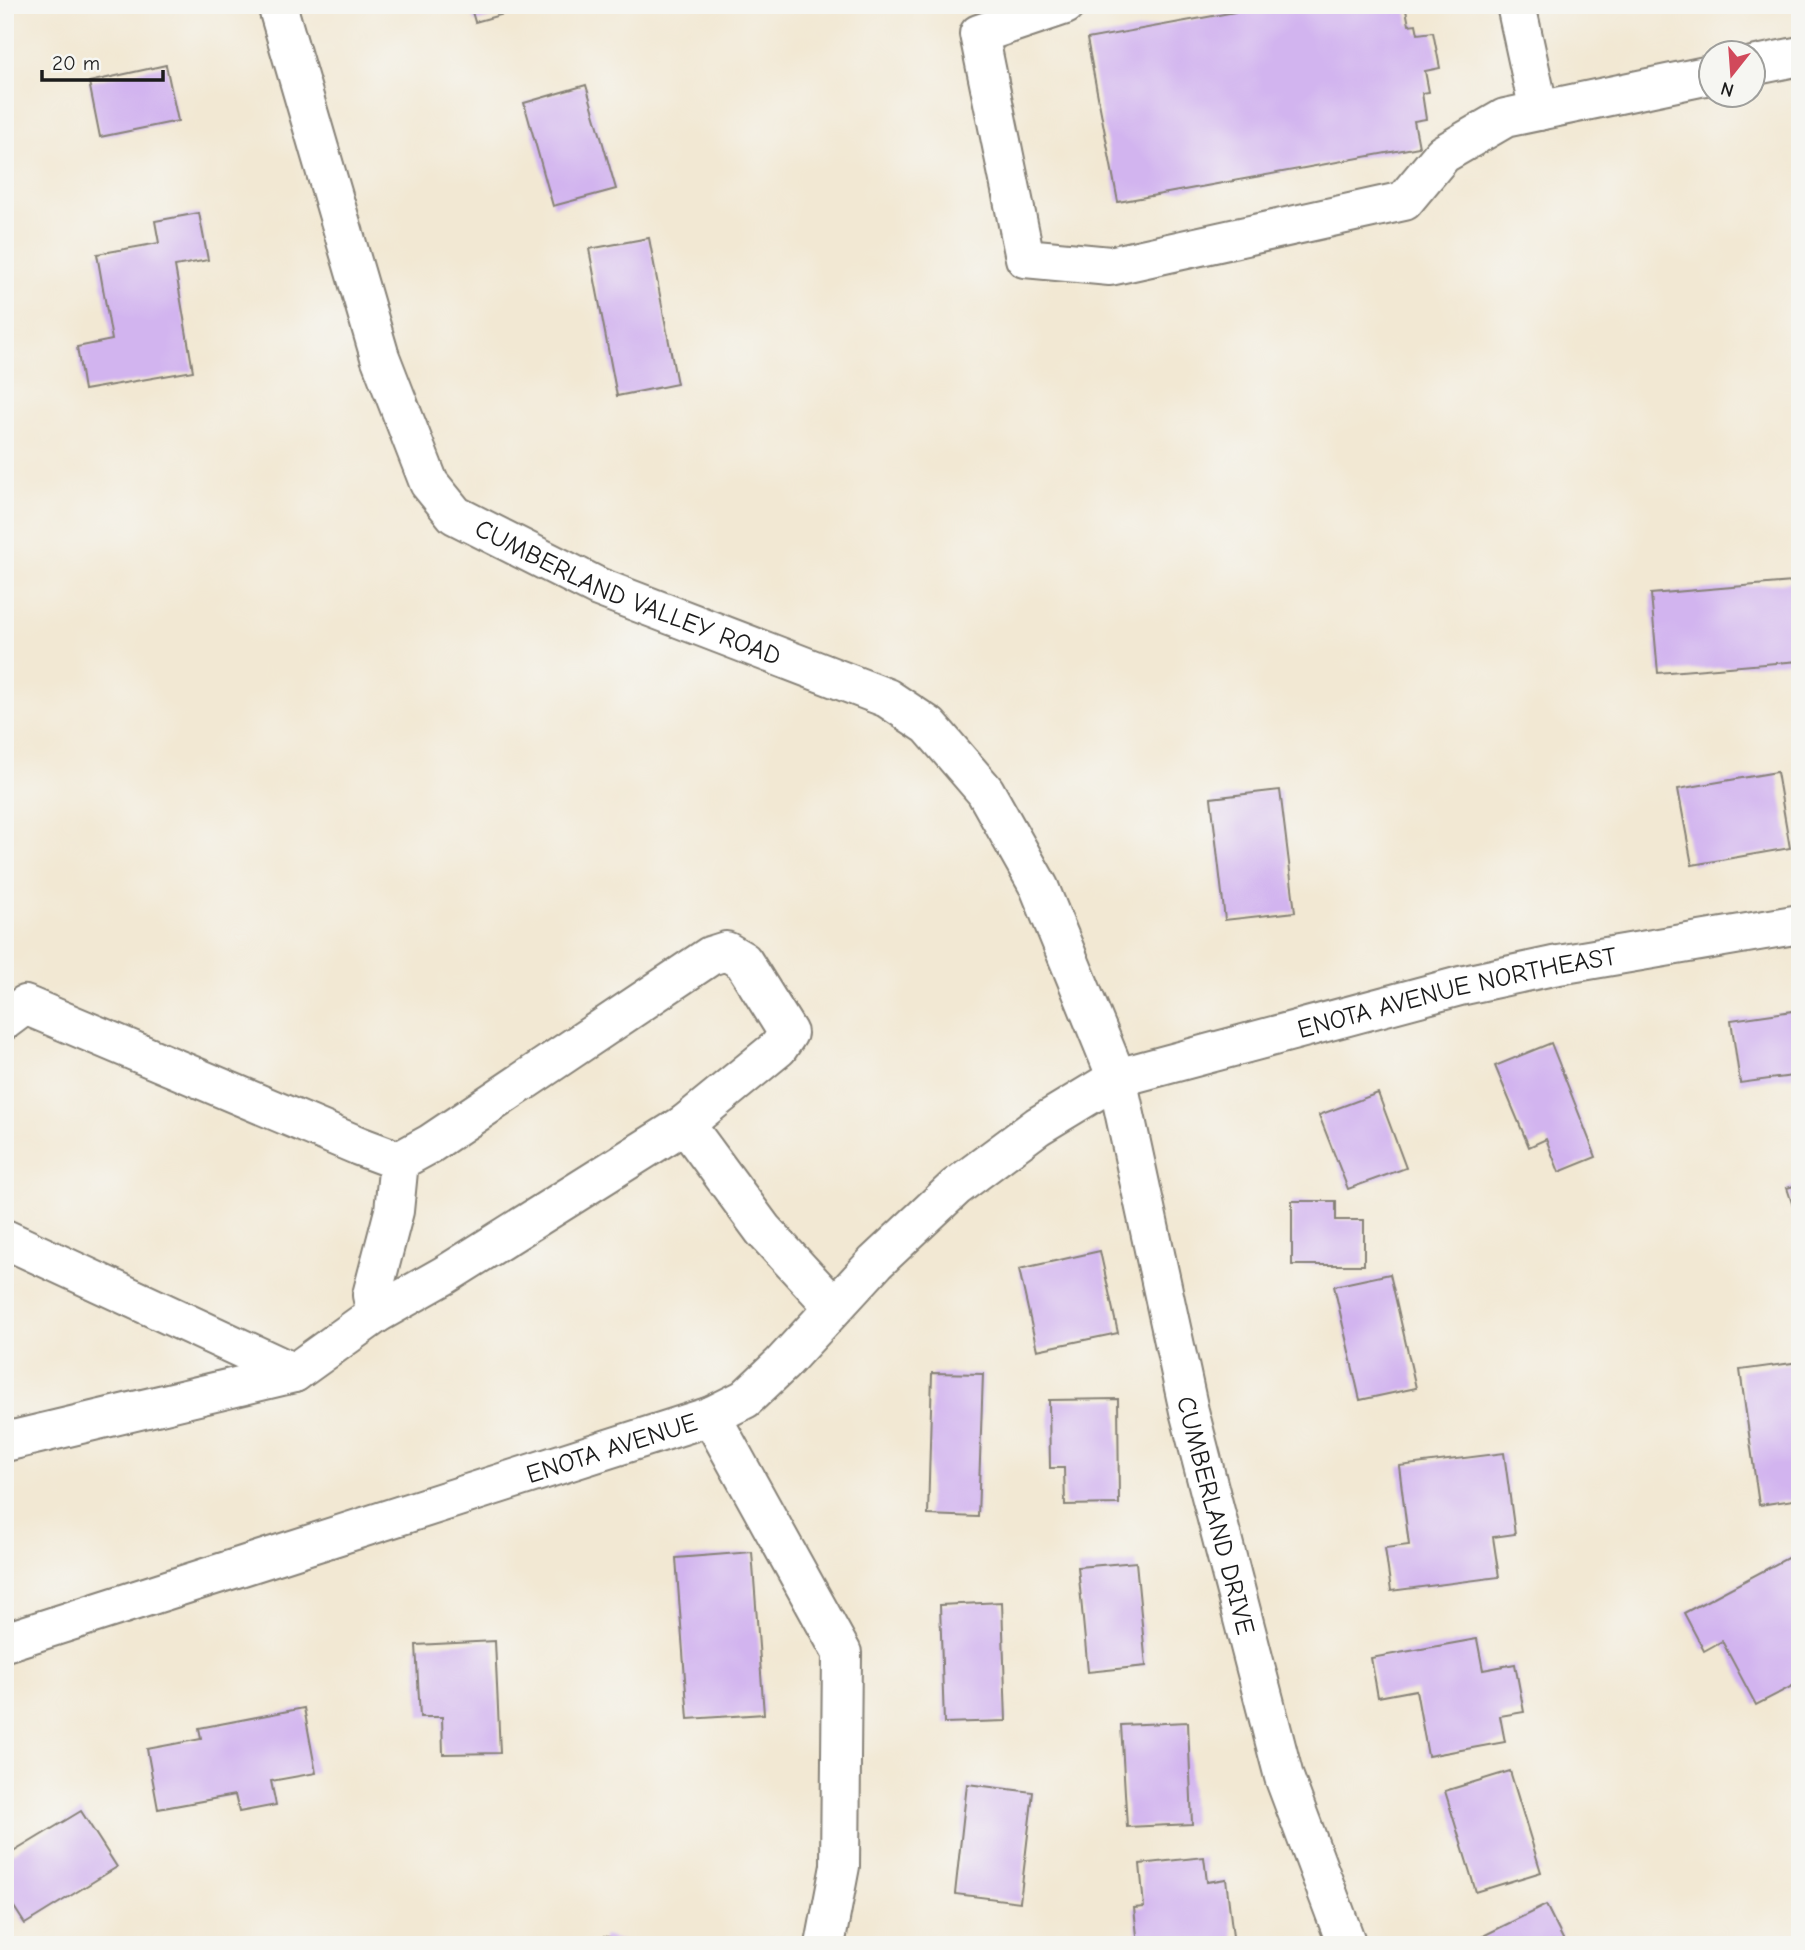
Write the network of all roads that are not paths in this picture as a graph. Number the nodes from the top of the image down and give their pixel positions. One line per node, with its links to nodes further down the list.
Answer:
1 (277, 5): 10 (street, CUMBERLAND VALLEY ROAD)
2 (1065, 5): 7 (street)
3 (1516, 5): 7 (street)
4 (1800, 56): 5 (street)
5 (1766, 63)
6 (1696, 78): 7 (street)
7 (1539, 111)
8 (1800, 924): 10 (street, ENOTA AVENUE NORTHEAST)
9 (15, 1012): 12 (street)
10 (1117, 1078): 14 (street, ENOTA AVENUE); 21 (street, CUMBERLAND DRIVE)
11 (685, 1124): 12 (street); 14 (street); 15 (street)
12 (399, 1161): 15 (street)
13 (5, 1240): 16 (street)
14 (834, 1307): 17 (street, ENOTA AVENUE)
15 (376, 1314): 16 (street)
16 (294, 1373): 18 (street)
17 (711, 1416): 19 (street, ENOTA AVENUE); 20 (street)
18 (5, 1442)
19 (5, 1642)
20 (825, 1945)
21 (1347, 1945)

